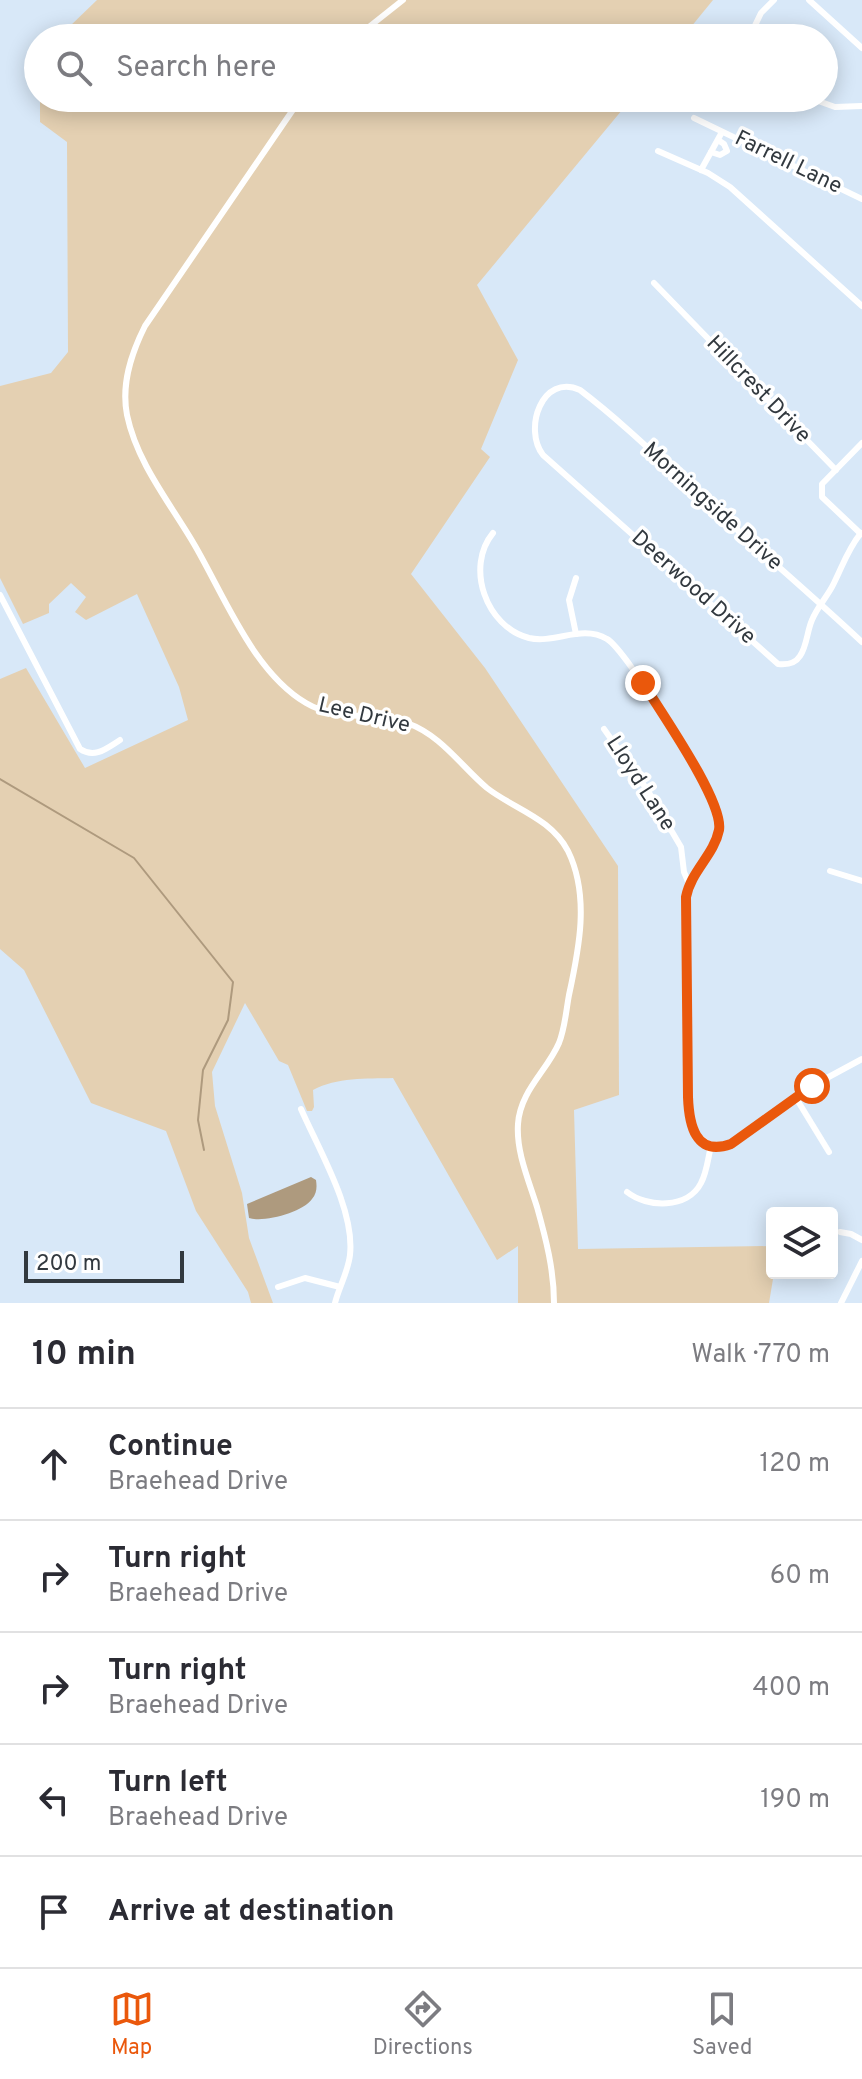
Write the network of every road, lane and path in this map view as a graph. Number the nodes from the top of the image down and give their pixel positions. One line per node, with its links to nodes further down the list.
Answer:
1 (403, 0): 4 (street)
2 (774, 0): 5 (street)
3 (809, 0): 6 (street)
4 (373, 24)
5 (756, 24)
6 (836, 24)
7 (838, 26): 8 (street)
8 (862, 48)
9 (862, 106): 10 (street)
10 (838, 107)
11 (291, 112): 48 (street, Lee Drive)
12 (694, 118): 13 (street)
13 (722, 132): 14 (street, Farrell Lane); 18 (street, Farrell Lane)
14 (718, 140): 16 (street, Farrell Lane); 16 (street, Farrell Lane)
15 (658, 151): 17 (street)
16 (711, 152): 17 (street, Farrell Lane)
17 (701, 170): 20 (street)
18 (862, 199)
19 (654, 283): 23 (street, Hillcrest Drive)
20 (862, 306)
21 (555, 388): 28 (street, Morningside Drive); 28 (street, Deerwood Drive)
22 (862, 443): 23 (street)
23 (836, 470): 25 (street)
24 (493, 533): 29 (street)
25 (861, 534): 28 (street, Deerwood Drive)
26 (576, 578): 29 (street)
27 (0, 595): 32 (street)
28 (821, 605): 30 (street, Morningside Drive)
29 (576, 634): 35 (street)
30 (862, 642)
31 (604, 729): 35 (street, Lloyd Lane)
32 (120, 740)
33 (830, 871): 34 (street)
34 (862, 881)
35 (689, 884): 39 (street)
36 (862, 1059): 37 (street)
37 (796, 1098): 39 (street); 40 (street)
38 (301, 1109): 46 (street)
39 (711, 1146): 41 (street)
40 (829, 1152)
41 (627, 1192)
42 (840, 1232): 43 (street)
43 (862, 1240)
44 (862, 1261): 49 (street)
45 (278, 1287): 46 (street)
46 (340, 1287): 47 (street)
47 (335, 1303)
48 (554, 1303)
49 (841, 1303)

